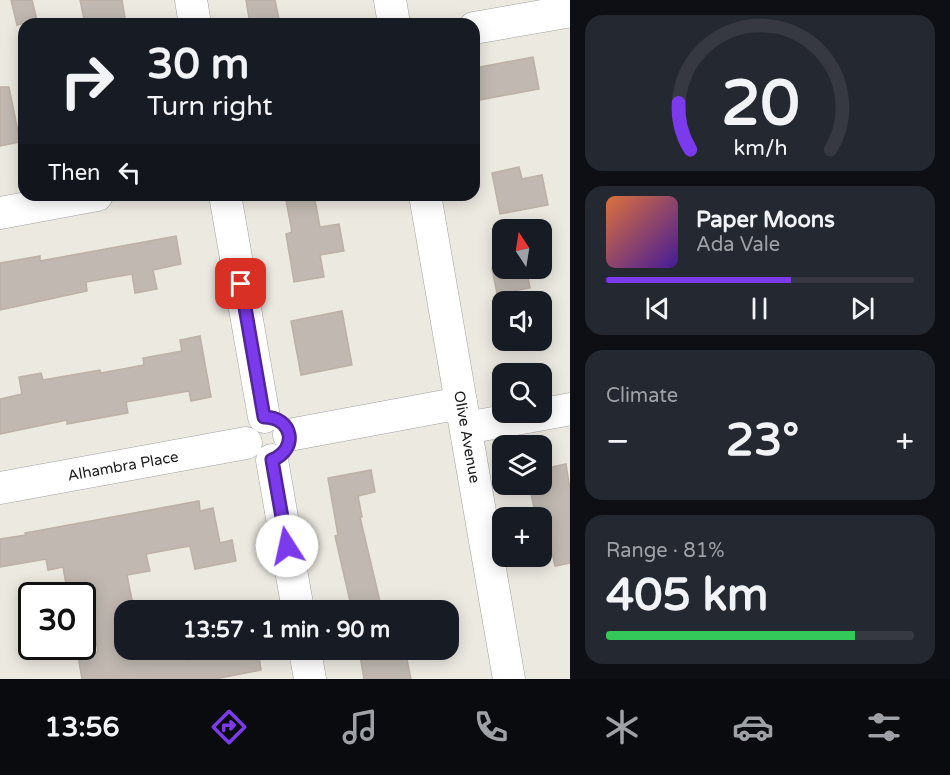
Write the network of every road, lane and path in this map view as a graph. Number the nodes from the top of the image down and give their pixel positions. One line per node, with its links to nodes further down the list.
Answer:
1 (191, 0): 4 (street)
2 (390, 0): 5 (street)
3 (570, 11): 6 (street)
4 (194, 18)
5 (393, 18)
6 (480, 27)
7 (65, 201): 10 (street)
8 (226, 201): 13 (street)
9 (425, 201): 12 (street, Olive Avenue)
10 (0, 213)
11 (570, 409): 12 (street)
12 (464, 416): 14 (street); 21 (street, Olive Avenue)
13 (264, 417): 14 (street); 15 (street)
14 (289, 435): 16 (street)
15 (246, 443): 16 (street); 17 (street, Alhambra Place)
16 (272, 460): 18 (street)
17 (0, 488)
18 (296, 600)
19 (307, 660): 20 (street)
20 (310, 679)
21 (509, 679)

